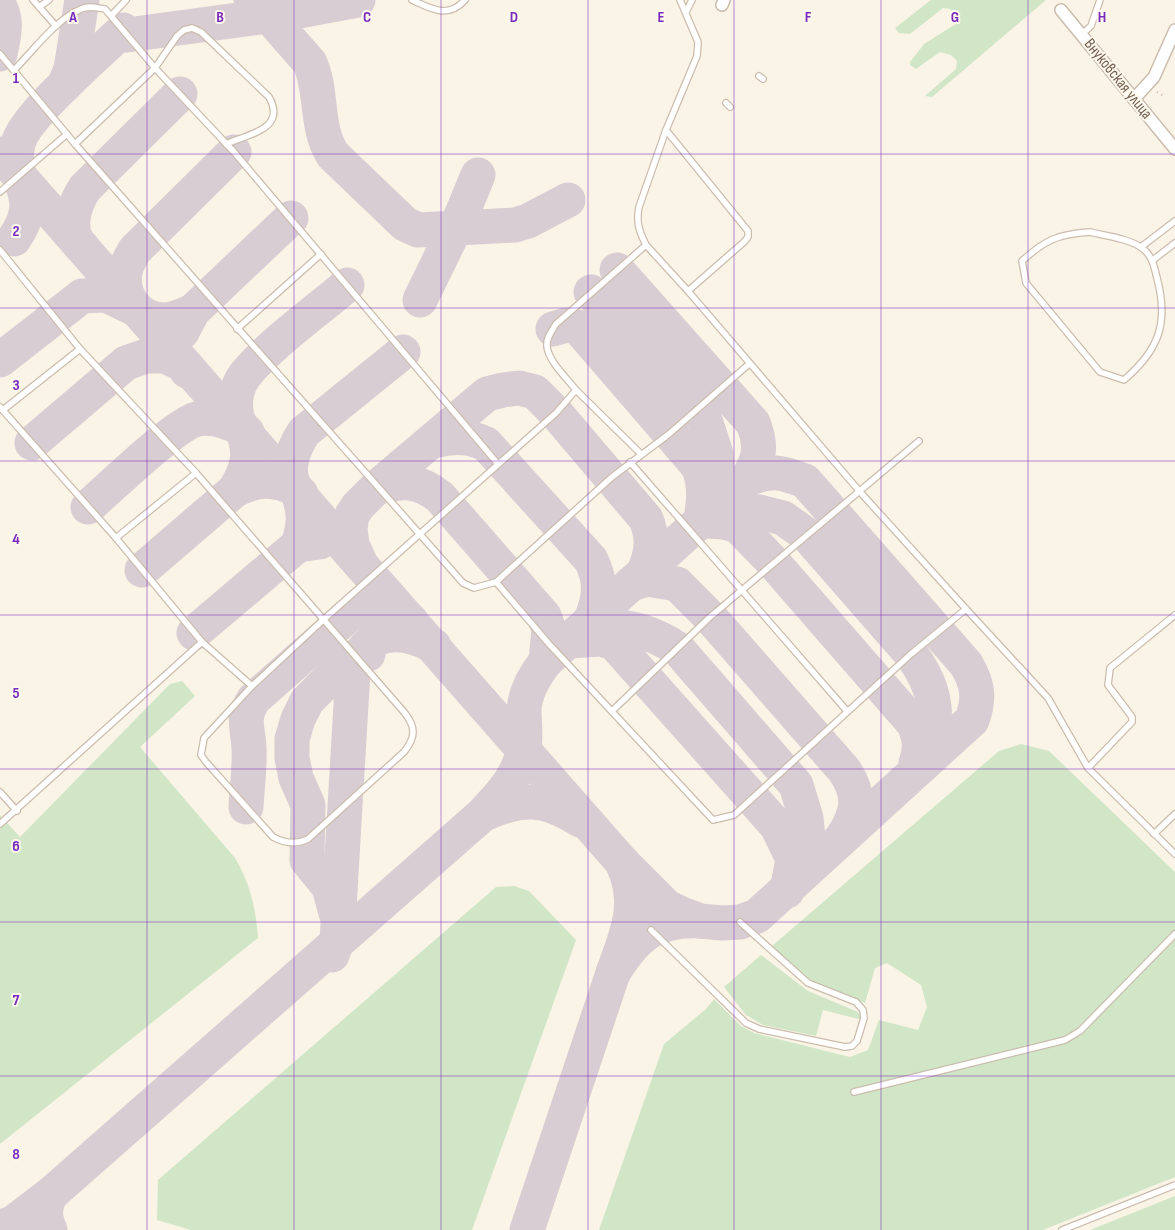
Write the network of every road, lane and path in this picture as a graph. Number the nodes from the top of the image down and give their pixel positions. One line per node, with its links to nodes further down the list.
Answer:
1 (33, 0): 9 (lane)
2 (49, 0): 9 (lane)
3 (126, 0): 12 (lane)
4 (412, 0): 5 (lane)
5 (465, 0)
6 (680, 0): 11 (lane)
7 (692, 0): 11 (lane)
8 (1100, 0): 15 (lane)
9 (40, 7): 13 (lane)
10 (1061, 10): 15 (street, Внуковская улица)
11 (686, 12): 20 (lane)
12 (112, 15): 13 (lane); 17 (lane)
13 (56, 26): 18 (lane)
14 (1175, 30): 19 (street)
15 (1081, 34): 19 (street, Внуковская улица)
16 (0, 54): 18 (lane)
17 (155, 68): 22 (lane); 23 (lane); 23 (lane)
18 (14, 70): 21 (lane)
19 (1134, 98): 24 (street, Внуковская улица)
20 (666, 130): 28 (lane); 33 (lane)
21 (67, 134): 22 (lane); 25 (lane)
22 (75, 144): 34 (lane)
23 (226, 144): 31 (lane)
24 (1175, 148)
25 (0, 192)
26 (1175, 221): 29 (lane)
27 (1175, 243): 32 (lane)
28 (646, 244): 33 (lane); 37 (lane)
29 (1141, 247): 32 (lane); 32 (lane)
30 (0, 250): 35 (lane)
31 (321, 254): 34 (lane); 42 (lane)
32 (1153, 260)
33 (688, 291): 36 (lane)
34 (237, 329): 45 (lane)
35 (80, 348): 38 (lane); 43 (lane)
36 (749, 364): 40 (lane); 44 (lane)
37 (576, 390): 40 (lane); 42 (lane)
38 (2, 409): 46 (lane)
39 (919, 441): 44 (lane)
40 (641, 454): 41 (lane)
41 (630, 462): 47 (lane); 48 (lane)
42 (498, 464): 45 (lane)
43 (196, 472): 46 (lane); 51 (lane)
44 (860, 493): 48 (lane); 49 (lane)
45 (418, 534): 47 (lane); 51 (lane)
46 (116, 538): 52 (lane)
47 (496, 582): 54 (lane)
48 (742, 591): 54 (lane); 55 (lane)
49 (966, 609): 55 (lane); 56 (lane)
50 (1175, 615): 56 (lane)
51 (322, 620): 53 (lane); 53 (lane)
52 (202, 642): 53 (lane); 58 (lane)
53 (252, 686)
54 (612, 711): 55 (lane)
55 (847, 711)
56 (1088, 768): 61 (lane)
57 (0, 792): 58 (lane)
58 (17, 811): 60 (lane)
59 (1175, 814): 61 (lane)
60 (0, 824)
61 (1154, 834): 62 (lane)
62 (1175, 854)
63 (740, 922): 64 (lane)
64 (651, 930)
65 (1175, 934): 66 (lane)
66 (854, 1092)
67 (1175, 1185): 68 (lane)
68 (1062, 1230)

